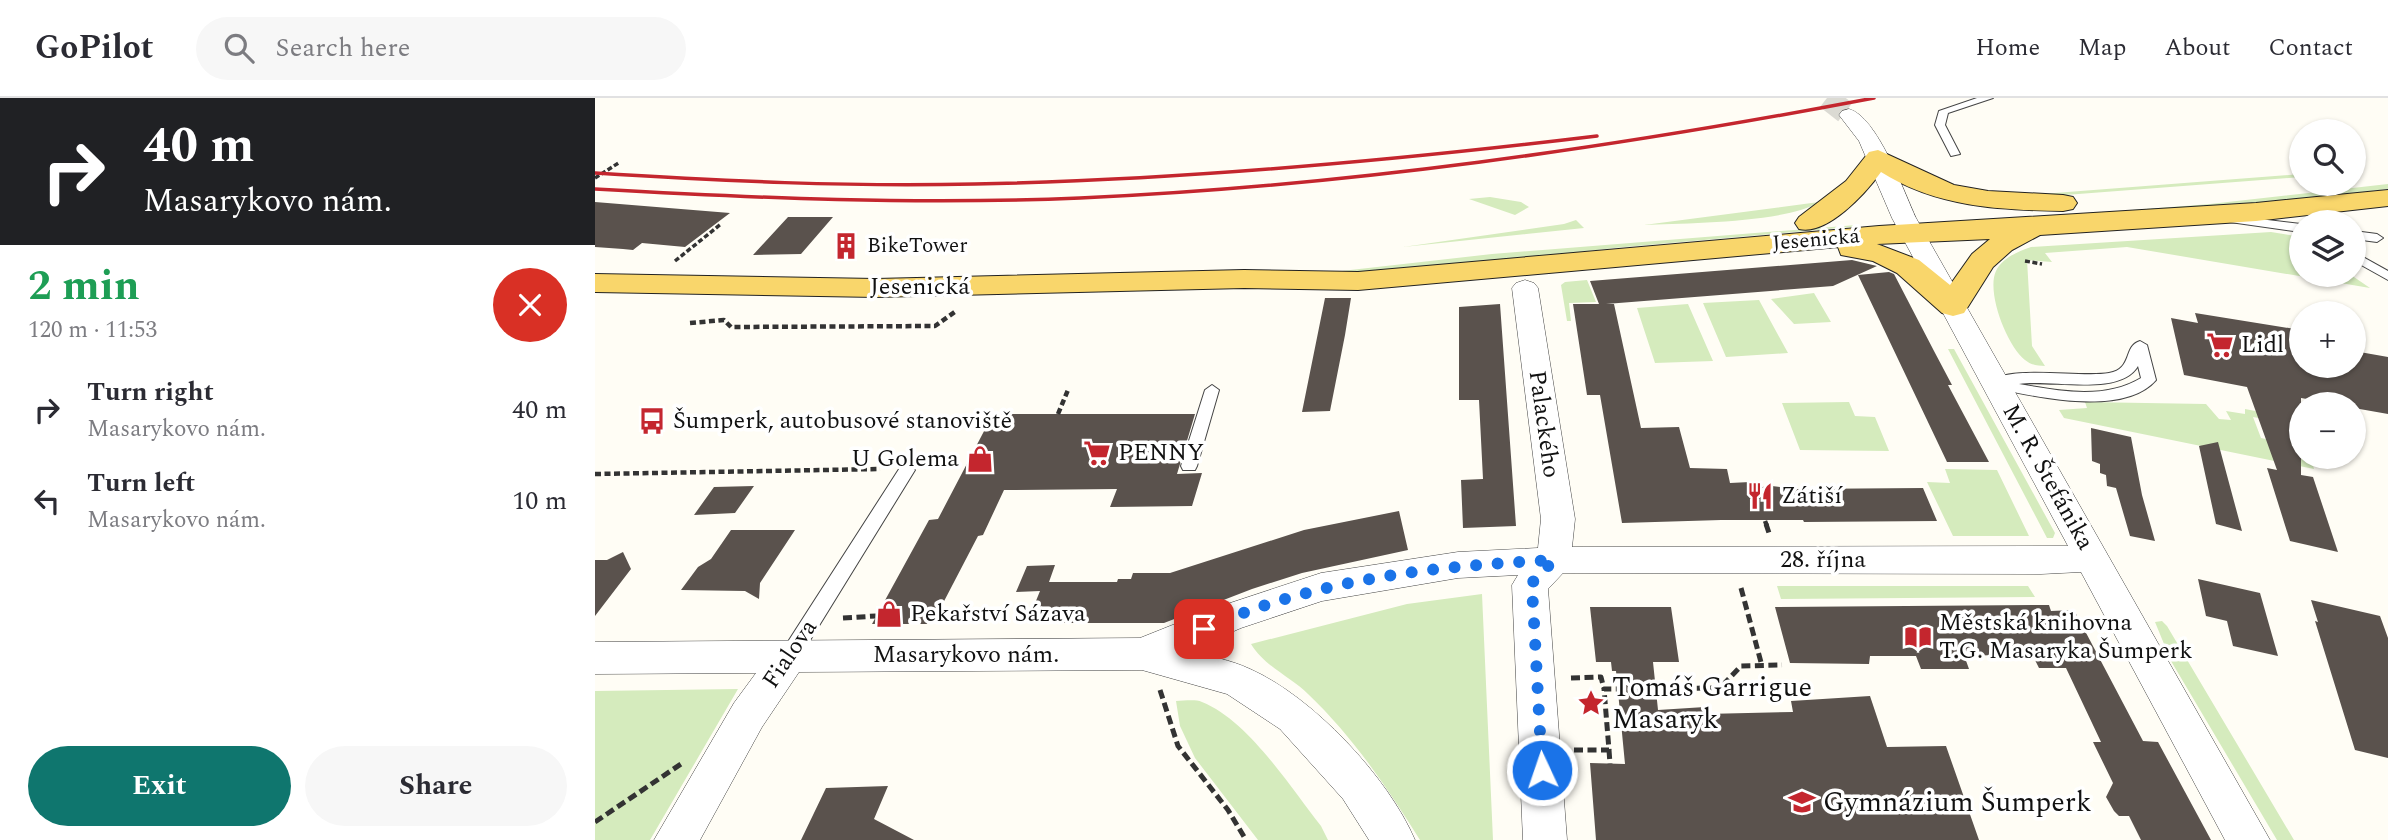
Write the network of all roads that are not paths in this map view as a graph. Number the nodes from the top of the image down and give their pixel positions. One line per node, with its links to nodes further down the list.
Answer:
1 (1988, 98): 3 (lane)
2 (1849, 115): 4 (street, M. R. Štefánika)
3 (1955, 154)
4 (1878, 158): 9 (main road); 11 (main road); 12 (street, M. R. Štefánika)
5 (2388, 178): 6 (main road)
6 (2366, 179)
7 (2289, 184): 9 (main road, Jesenická)
8 (2388, 198): 10 (main road, Jesenická)
9 (2107, 205): 12 (main road, Jesenická)
10 (2200, 216): 13 (main road, Jesenická); 14 (lane)
11 (1809, 223): 12 (main road, Jesenická); 20 (main road, Jesenická)
12 (1908, 225): 13 (main road, Jesenická); 17 (main road, Jesenická); 23 (street, M. R. Štefánika)
13 (2040, 227): 23 (main road)
14 (2289, 227)
15 (2366, 237): 16 (lane)
16 (2377, 238)
17 (1774, 244): 20 (main road, Jesenická); 23 (main road)
18 (2366, 263): 19 (lane)
19 (2388, 276)
20 (1244, 279): 21 (main road, Jesenická)
21 (595, 283)
22 (1525, 288): 29 (street, Palackého)
23 (1953, 306): 24 (street, M. R. Štefánika)
24 (1995, 383): 24 (lane); 28 (street, M. R. Štefánika)
25 (1212, 390): 26 (lane)
26 (1189, 466)
27 (907, 470): 30 (lane, Fialova)
28 (2092, 558): 29 (street, 28. října); 36 (street, M. R. Štefánika)
29 (1554, 560): 32 (street, Masarykovo nám.); 35 (street)
30 (789, 657): 31 (street, Masarykovo nám.); 32 (street, Masarykovo nám.); 33 (street, Fialova)
31 (595, 658)
32 (1150, 670): 34 (street, Masarykovo nám.)
33 (676, 840)
34 (1393, 840)
35 (1545, 840)
36 (2248, 840)

